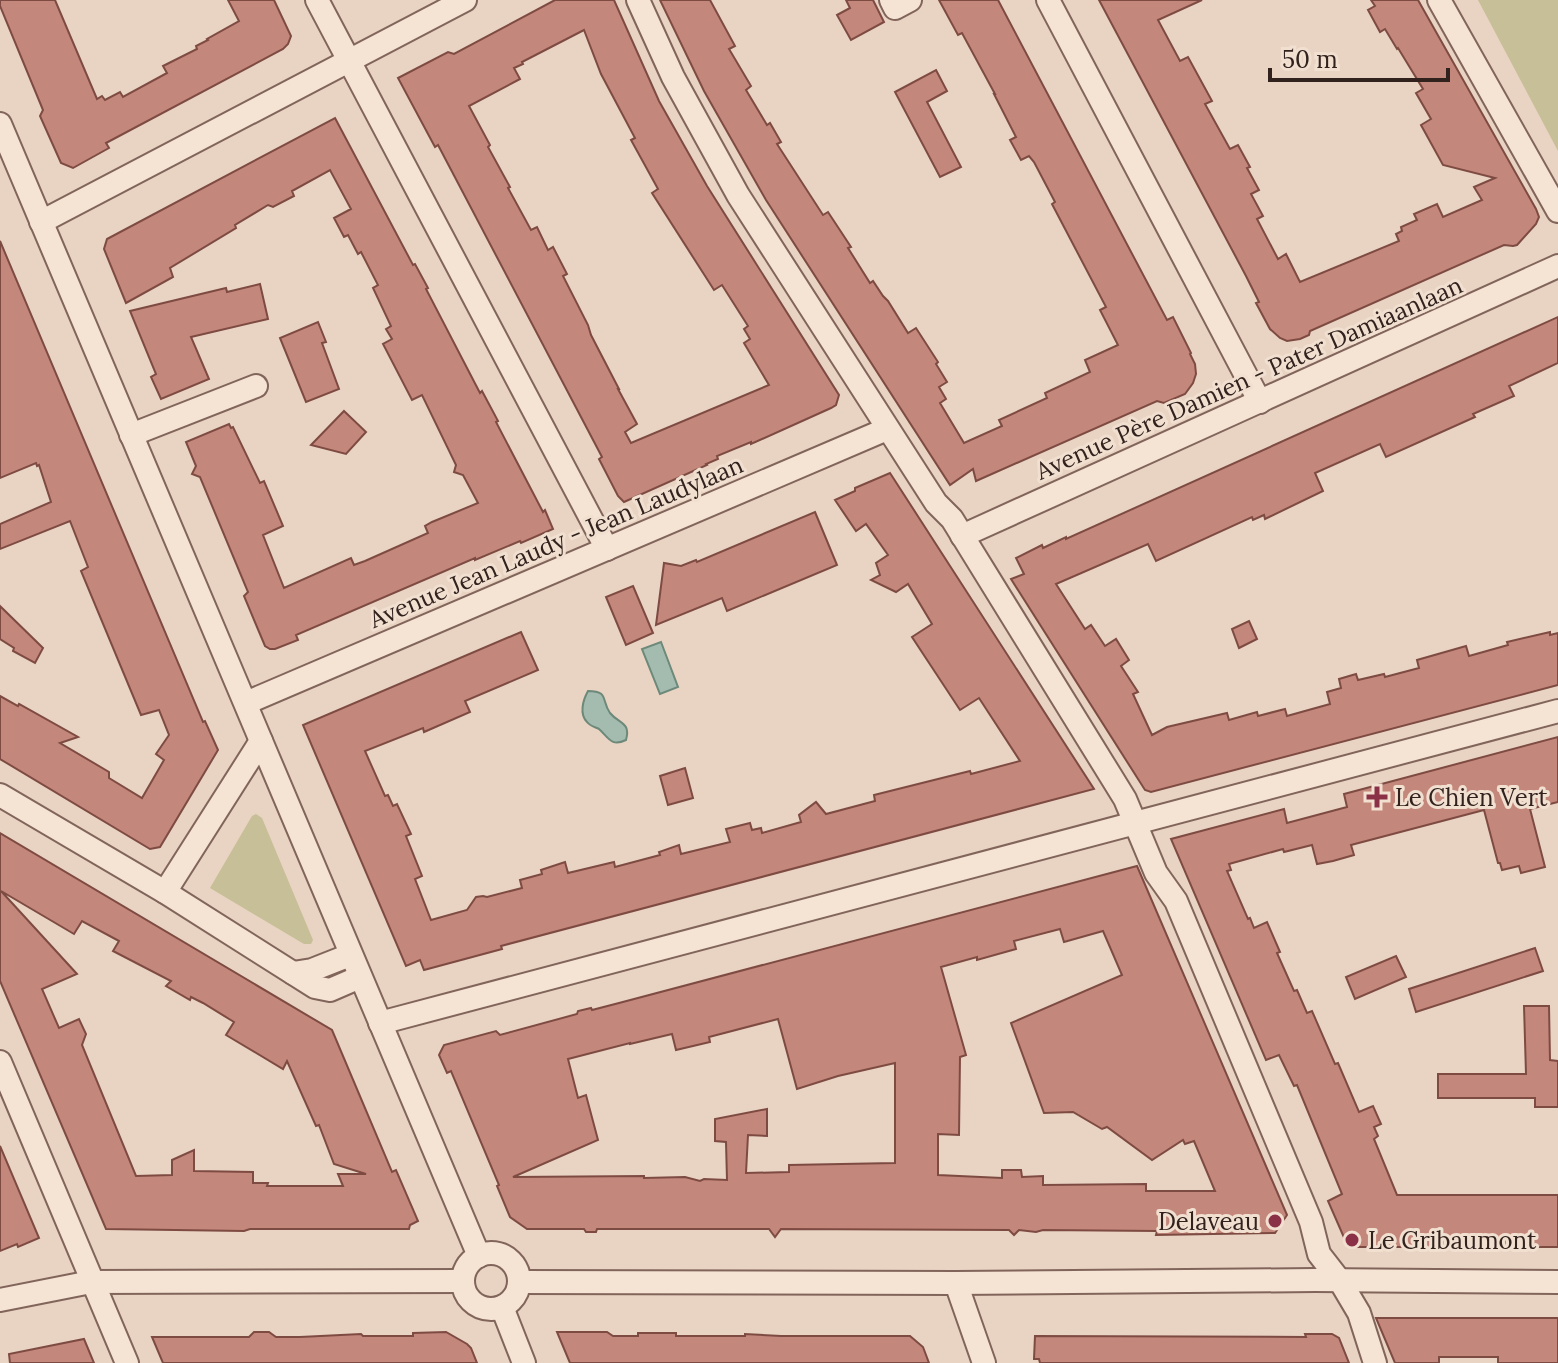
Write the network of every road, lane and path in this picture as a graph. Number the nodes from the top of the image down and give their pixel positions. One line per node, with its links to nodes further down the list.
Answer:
1 (317, 0): 8 (street)
2 (465, 0): 8 (street)
3 (638, 0): 15 (street)
4 (891, 0): 5 (street)
5 (910, 0)
6 (1048, 0): 14 (street)
7 (1439, 0): 10 (street)
8 (348, 61): 11 (street); 18 (street)
9 (0, 124): 11 (street)
10 (1558, 211)
11 (41, 222): 16 (street)
12 (1558, 266): 14 (street, Avenue Père Damien - Pater Damiaanlaan)
13 (256, 386): 16 (street)
14 (1260, 402): 17 (street, Avenue Père Damien - Pater Damiaanlaan)
15 (887, 429): 17 (street); 18 (street, Avenue Jean Laudy - Jean Laudylaan)
16 (131, 435): 19 (street)
17 (962, 536): 23 (street)
18 (607, 549): 19 (street, Avenue Jean Laudy - Jean Laudylaan)
19 (246, 703): 21 (street)
20 (1558, 711): 23 (street)
21 (261, 741): 24 (street); 25 (street)
22 (0, 795): 24 (street)
23 (1135, 822): 28 (street); 32 (street)
24 (165, 892): 26 (street)
25 (350, 955): 26 (street); 27 (street)
26 (293, 973): 27 (street)
27 (360, 977): 28 (street)
28 (380, 1023): 30 (street)
29 (0, 1062): 33 (street)
30 (479, 1256): 31 (street); 34 (street)
31 (463, 1281): 33 (street); 38 (street)
32 (1340, 1281): 35 (street); 36 (street); 42 (street)
33 (91, 1282): 37 (street); 39 (street)
34 (519, 1282): 36 (street); 38 (street)
35 (1558, 1282)
36 (956, 1283): 41 (street)
37 (0, 1300)
38 (502, 1307): 40 (street)
39 (127, 1363)
40 (524, 1363)
41 (984, 1363)
42 (1375, 1363)

